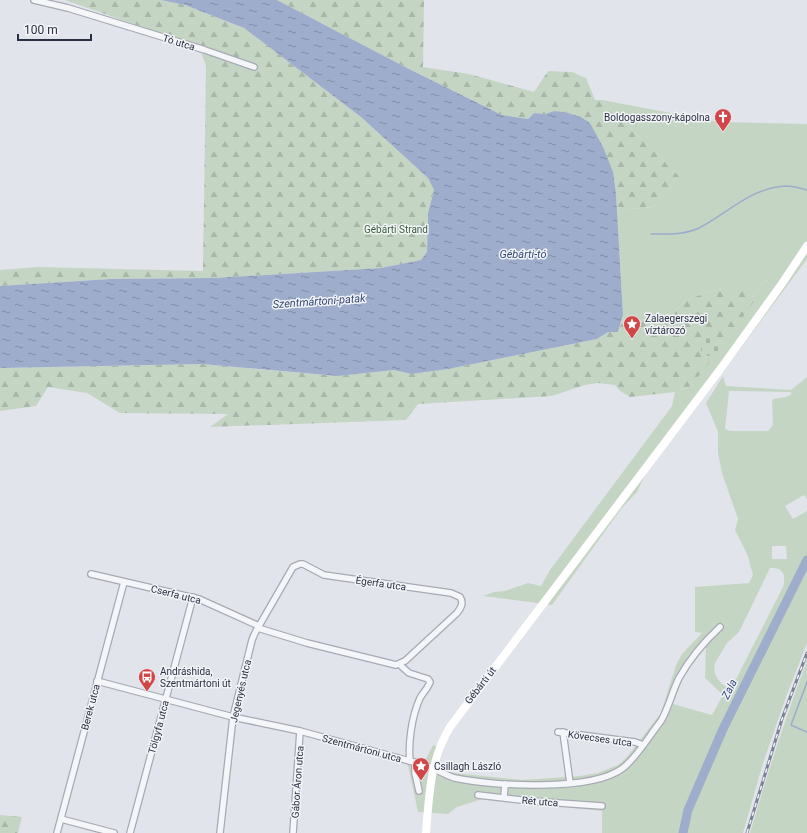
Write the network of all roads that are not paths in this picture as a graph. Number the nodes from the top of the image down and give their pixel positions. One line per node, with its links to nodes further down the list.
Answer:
1 (34, 0): 2 (street, Tó utca)
2 (254, 67)
3 (807, 246): 17 (main road, Gébárti út)
4 (300, 564): 8 (street, Jegenyés utca); 10 (street, Égerfa utca)
5 (90, 574): 6 (street, Cserfa utca)
6 (124, 582): 7 (street, Cserfa utca); 11 (street, Berek utca)
7 (193, 597): 8 (street, Cserfa utca); 12 (street, Tölgyfa utca)
8 (258, 627): 10 (street, Cserfa utca); 13 (street, Jegenyés utca)
9 (720, 627): 15 (street, Szentmártoni utca)
10 (400, 665): 16 (street, Cserfa utca)
11 (97, 681): 12 (street, Szentmártoni utca); 24 (street, Berek utca)
12 (165, 699): 13 (street, Szentmártoni utca); 27 (street, Tölgyfa utca)
13 (233, 717): 14 (street, Szentmártoni utca); 28 (street, Jegenyés utca)
14 (300, 732): 16 (street, Szentmártoni utca); 29 (street, Gábor Áron utca)
15 (642, 745): 18 (street, Szentmártoni utca); 18 (street, Kövecses utca)
16 (413, 762): 17 (street, Szentmártoni utca); 20 (street)
17 (433, 767): 19 (street, Szentmártoni utca); 30 (main road, Gébárti út)
18 (570, 783): 19 (street, Szentmártoni utca)
19 (505, 784): 22 (street)
20 (418, 791)
21 (478, 796): 22 (street, Rét utca)
22 (504, 797): 23 (street, Rét utca)
23 (602, 806)
24 (61, 819): 25 (street, Berek utca); 26 (street)
25 (57, 833)
26 (114, 833)
27 (130, 833)
28 (220, 833)
29 (294, 833)
30 (426, 833)

